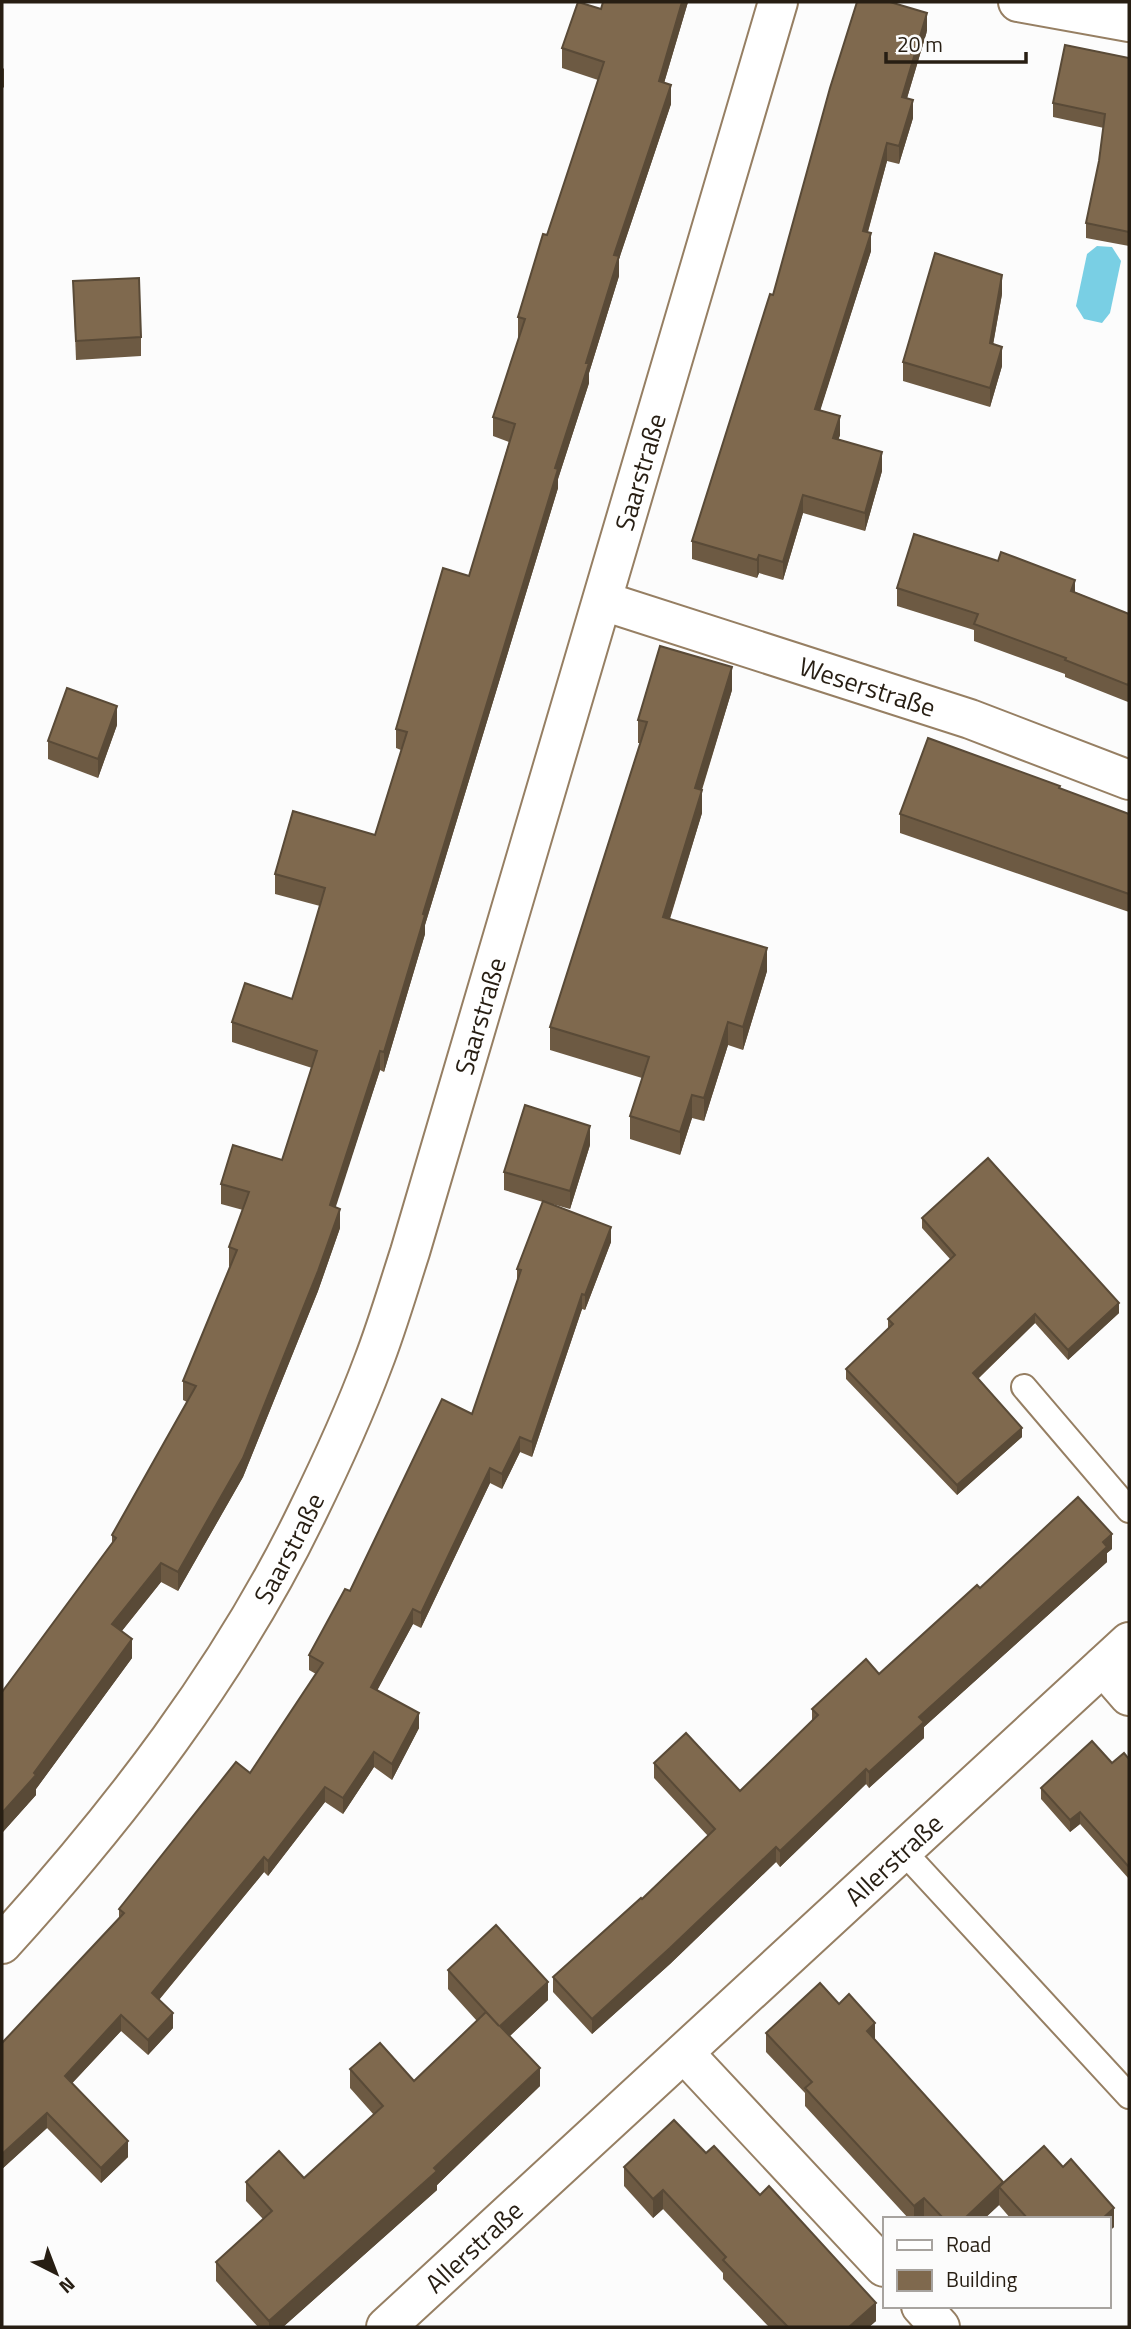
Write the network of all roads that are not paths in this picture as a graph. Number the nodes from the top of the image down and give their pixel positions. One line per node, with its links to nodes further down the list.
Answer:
1 (778, 2): 4 (street, Saarstraße)
2 (1018, 2): 3 (street)
3 (1129, 22)
4 (603, 601): 5 (street, Weserstraße); 11 (street, Saarstraße)
5 (1129, 780)
6 (1024, 1387): 7 (lane)
7 (1129, 1510)
8 (1116, 1654): 9 (street, Allerstraße); 10 (street, Allerstraße)
9 (1129, 1696)
10 (903, 1851): 12 (street, Allerstraße); 13 (lane)
11 (2, 1944)
12 (684, 2053): 14 (street); 16 (street, Allerstraße)
13 (1129, 2096)
14 (883, 2266)
15 (923, 2308): 17 (street)
16 (386, 2327)
17 (940, 2327)

